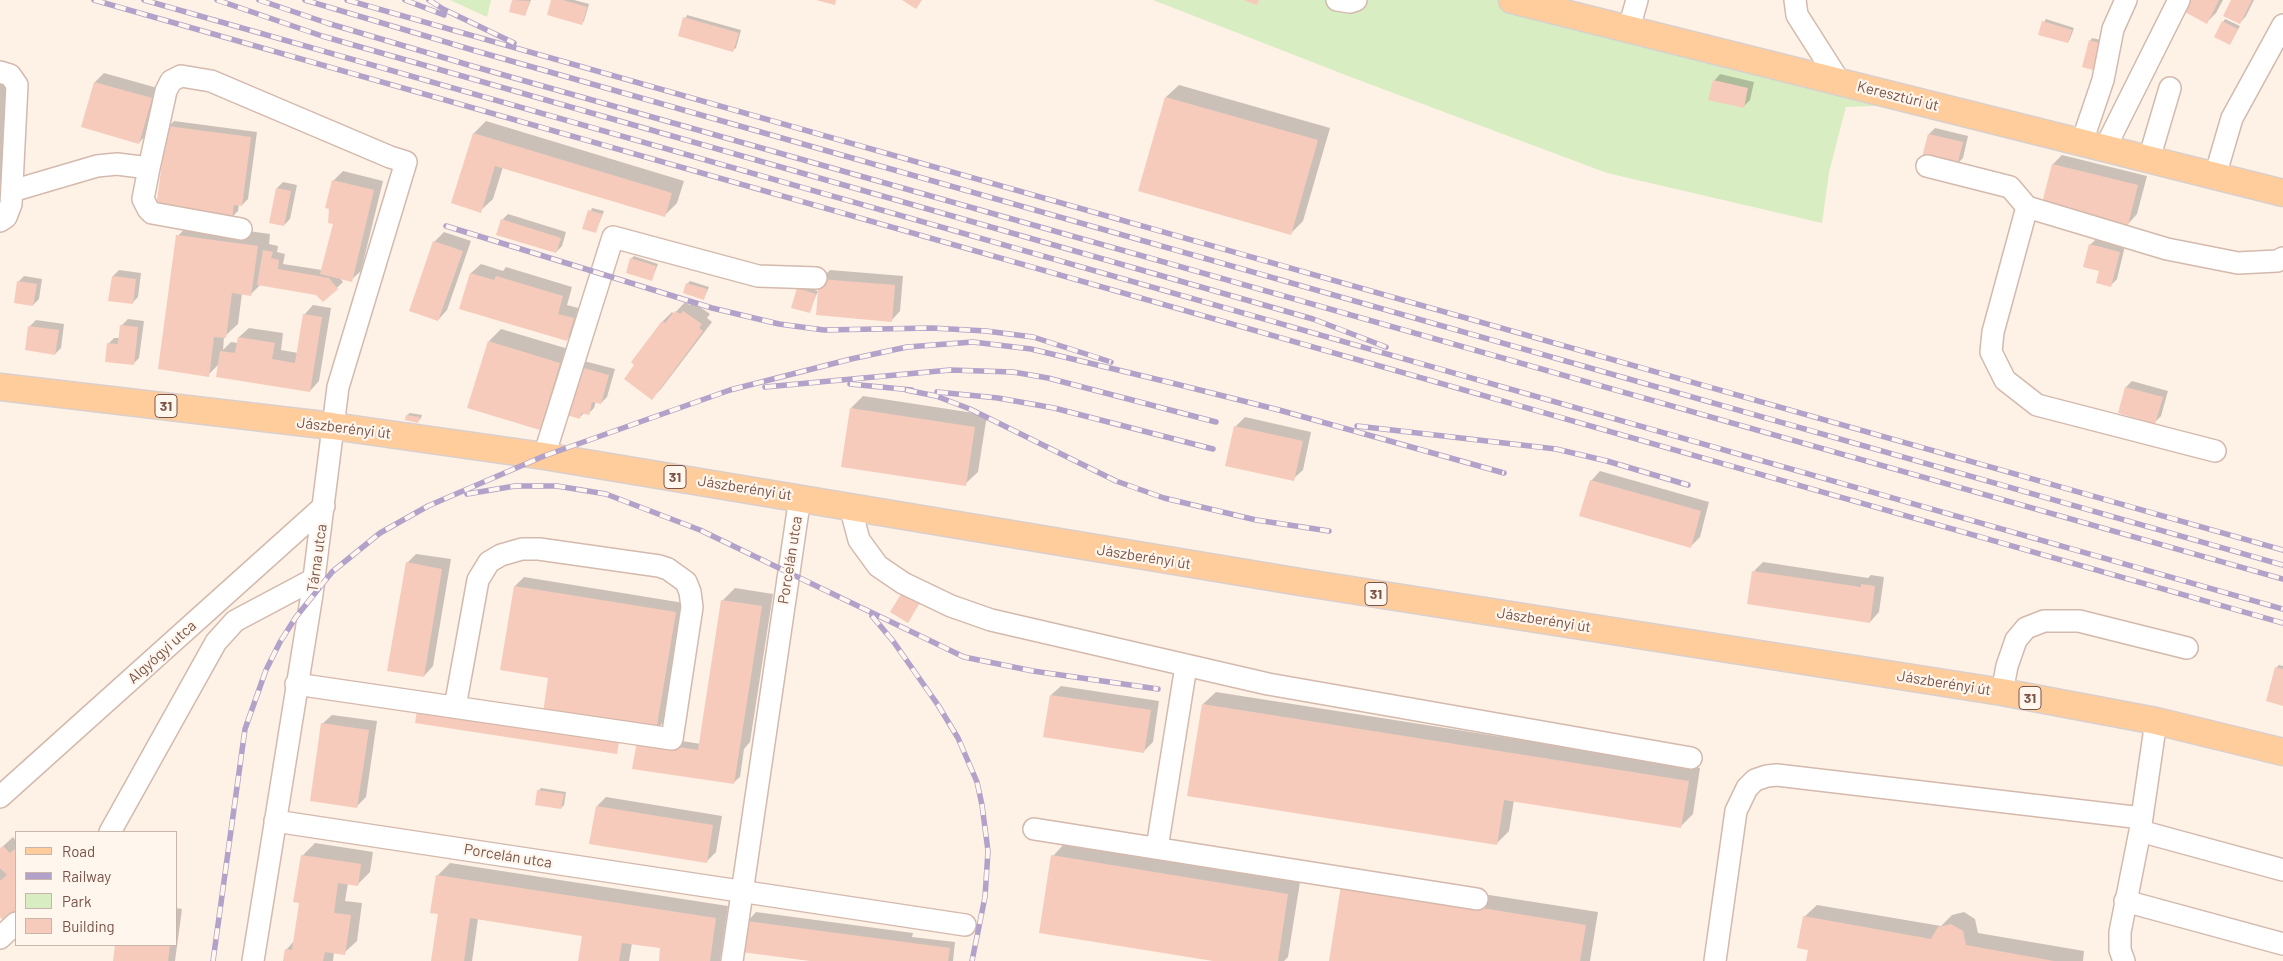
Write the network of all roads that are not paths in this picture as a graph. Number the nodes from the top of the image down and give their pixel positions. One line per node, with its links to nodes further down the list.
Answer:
1 (1337, 0): 2 (street)
2 (1356, 0)
3 (1512, 0): 9 (main road, Keresztúri út)
4 (1637, 0): 9 (street)
5 (1794, 0): 11 (street)
6 (2126, 0): 13 (street)
7 (2179, 0): 13 (street)
8 (2283, 25): 17 (street)
9 (1629, 28): 11 (main road, Keresztúri út)
10 (0, 72): 18 (street)
11 (1839, 81): 13 (main road, Keresztúri út)
12 (2170, 88): 14 (street)
13 (2094, 145): 14 (main road, Keresztúri út)
14 (2149, 159): 17 (main road, Keresztúri út)
15 (1927, 166): 20 (street)
16 (148, 168): 18 (street); 22 (street); 26 (street, Tárna utca)
17 (2215, 176): 19 (main road, Keresztúri út)
18 (12, 191): 21 (street)
19 (2283, 193)
20 (2027, 207): 23 (street); 27 (street)
21 (0, 221)
22 (241, 228)
23 (2283, 258)
24 (816, 278): 28 (street)
25 (0, 387): 26 (main road, Jászberényi út / 31)
26 (332, 426): 28 (main road, Jászberényi út / 31); 30 (street, Tárna utca)
27 (2215, 451)
28 (544, 456): 29 (main road, Jászberényi út / 31)
29 (800, 497): 31 (main road, Jászberényi út / 31); 48 (street, Porcelán utca)
30 (324, 506): 32 (street, Tárna utca); 41 (street, Algyógyi utca)
31 (850, 506): 34 (street); 36 (main road, Jászberényi út / 31)
32 (314, 579): 35 (street, Tárna utca); 45 (street)
33 (2188, 648): 36 (street)
34 (1186, 666): 40 (street); 46 (street)
35 (296, 684): 37 (street); 42 (street, Tárna utca)
36 (2002, 692): 38 (main road, Jászberényi út / 31)
37 (455, 707): 37 (street)
38 (2156, 721): 39 (main road, Jászberényi út / 31); 43 (street)
39 (2283, 752)
40 (1691, 758)
41 (4, 786)
42 (274, 821): 48 (street, Porcelán utca); 55 (street, Tárna utca)
43 (2141, 825): 47 (street); 50 (street); 57 (street)
44 (1034, 829): 46 (street)
45 (111, 831)
46 (1157, 848): 49 (street)
47 (2283, 870)
48 (740, 891): 52 (street, Porcelán utca); 56 (street)
49 (1477, 899)
50 (2126, 901): 54 (street); 58 (street)
51 (15, 924): 53 (street)
52 (965, 925)
53 (0, 938)
54 (2283, 944)
55 (253, 961)
56 (732, 961)
57 (1715, 961)
58 (2124, 961)

